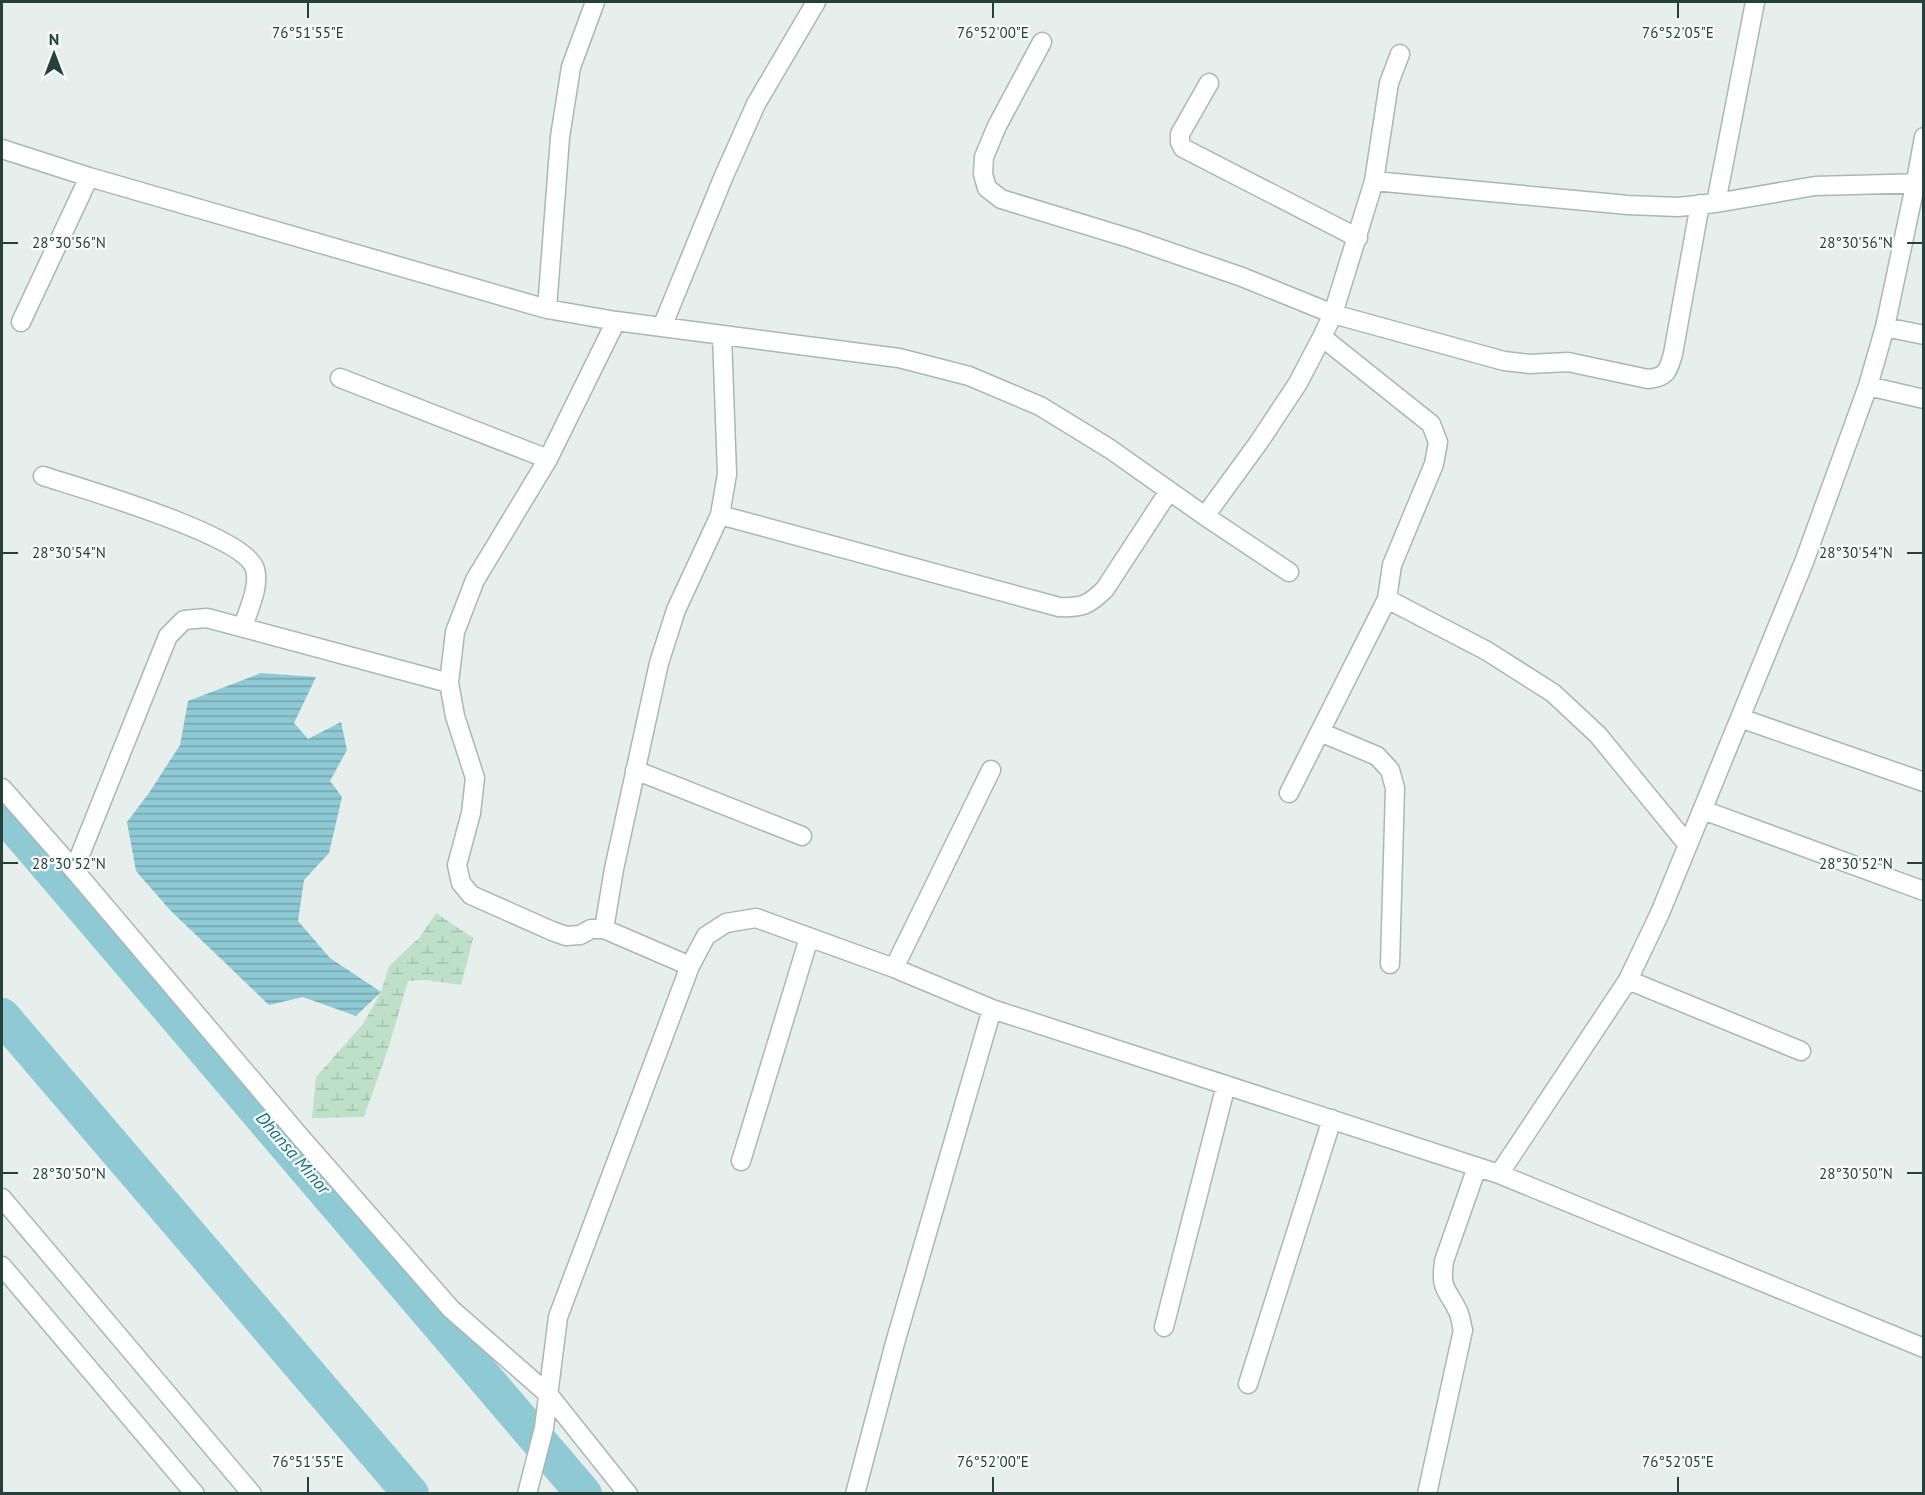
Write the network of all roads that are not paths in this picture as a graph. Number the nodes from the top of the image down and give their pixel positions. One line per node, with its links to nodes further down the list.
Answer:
1 (595, 2): 14 (street)
2 (816, 2): 18 (street)
3 (1755, 2): 12 (street)
4 (1042, 42): 15 (street)
5 (1400, 54): 10 (street)
6 (1209, 83): 13 (street)
7 (1923, 136): 11 (street)
8 (2, 149): 9 (street)
9 (89, 177): 14 (street); 16 (street)
10 (1374, 181): 12 (street); 13 (street)
11 (1920, 182): 12 (street); 19 (street)
12 (1708, 203): 15 (street)
13 (1358, 238): 15 (street)
14 (547, 309): 17 (street)
15 (1333, 314): 22 (street)
16 (21, 321)
17 (616, 321): 18 (street); 26 (street)
18 (662, 327): 20 (street)
19 (1885, 327): 21 (street); 24 (street)
20 (722, 335): 28 (street); 29 (street)
21 (1923, 335)
22 (1322, 337): 30 (street); 32 (street)
23 (340, 378): 26 (street)
24 (1868, 386): 25 (street); 35 (street)
25 (1923, 399)
26 (548, 459): 34 (street)
27 (43, 476): 33 (street)
28 (1169, 491): 29 (street); 30 (street)
29 (720, 515): 37 (street)
30 (1205, 516): 31 (street)
31 (1290, 572)
32 (1387, 599): 36 (street); 44 (street)
33 (243, 627): 34 (street); 45 (street)
34 (449, 683): 47 (street)
35 (1740, 718): 39 (street); 42 (street)
36 (1320, 732): 41 (street); 49 (street)
37 (635, 770): 43 (street); 47 (street)
38 (991, 770): 51 (street)
39 (1923, 782)
40 (2, 788): 45 (street)
41 (1288, 793)
42 (1703, 810): 44 (street); 46 (street)
43 (802, 836)
44 (1688, 845): 52 (street)
45 (74, 870): 65 (street)
46 (1923, 891)
47 (604, 929): 50 (street)
48 (809, 938): 50 (street); 51 (street); 57 (street)
49 (1390, 964)
50 (690, 966): 65 (street)
51 (894, 969): 53 (street)
52 (1628, 980): 54 (street); 59 (street)
53 (992, 1009): 55 (street); 70 (street)
54 (1801, 1051)
55 (1226, 1085): 56 (street); 62 (street)
56 (1332, 1119): 58 (street); 64 (street)
57 (741, 1161)
58 (1477, 1167): 59 (street); 71 (street)
59 (1499, 1174): 63 (street)
60 (2, 1198): 67 (street)
61 (2, 1266): 66 (street)
62 (1164, 1327)
63 (1923, 1348)
64 (1248, 1384)
65 (549, 1395): 68 (street); 69 (street)
66 (195, 1494)
67 (252, 1494)
68 (527, 1494)
69 (628, 1494)
70 (855, 1494)
71 (1427, 1494)

